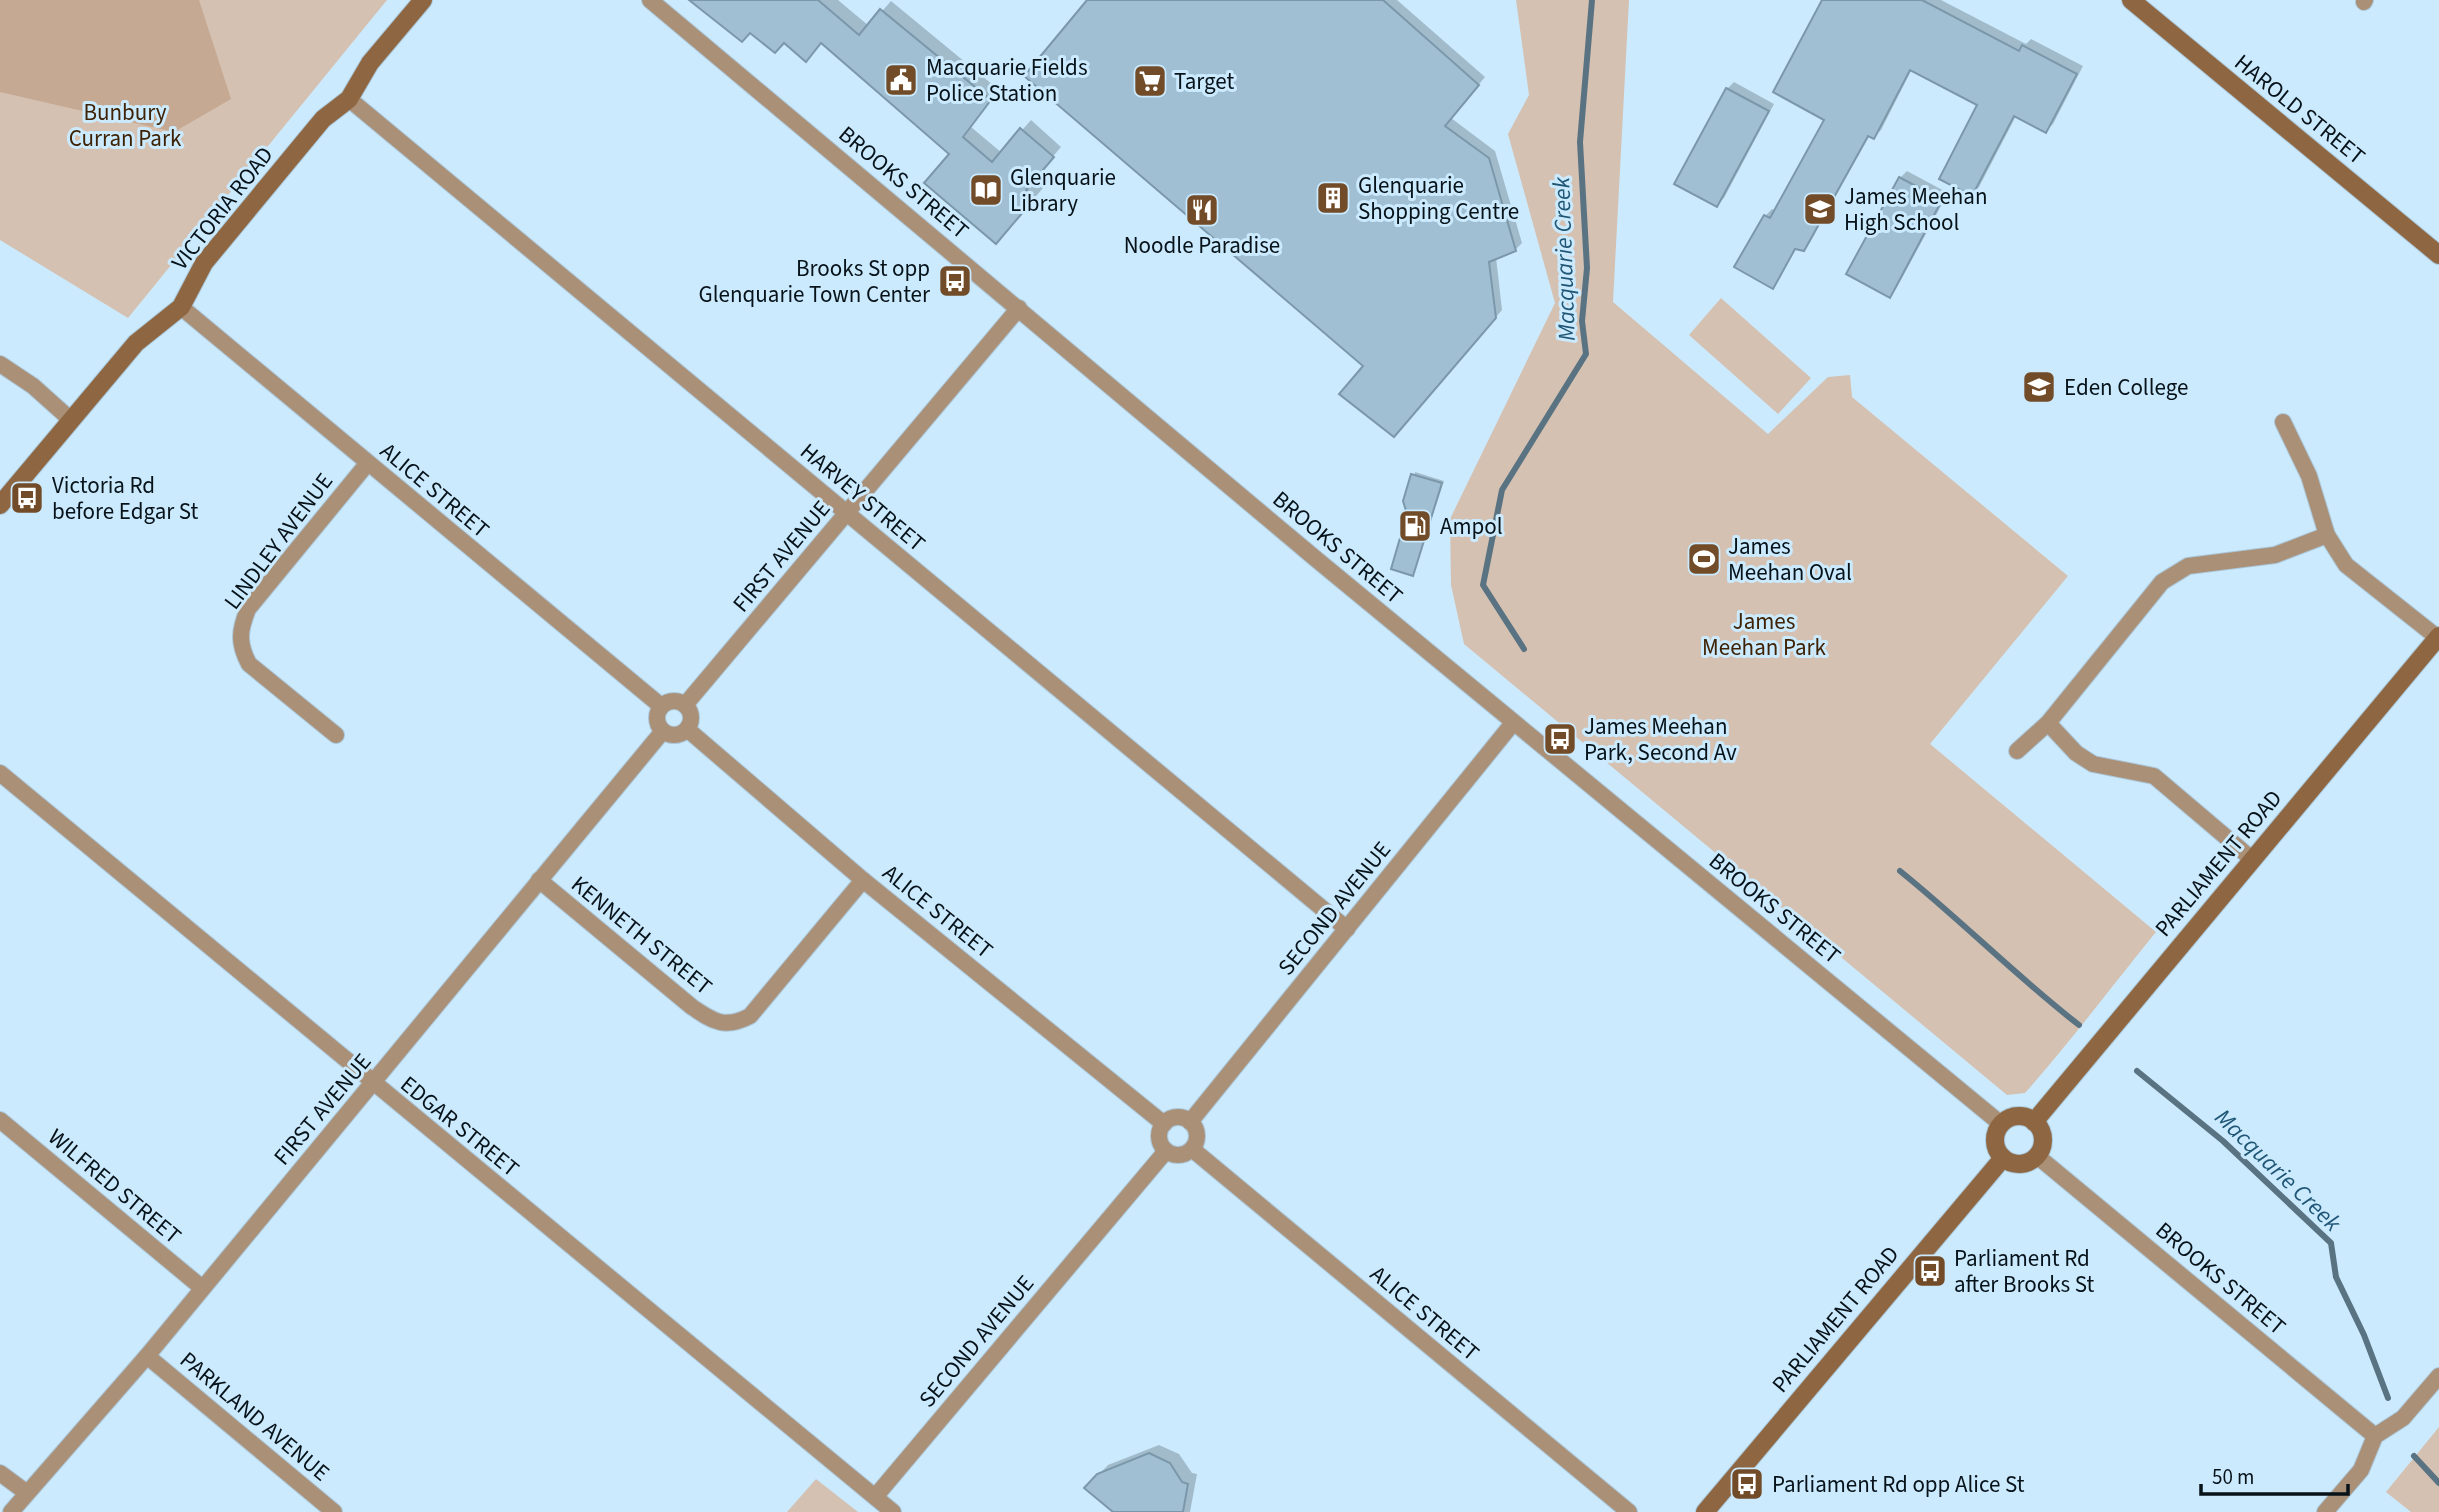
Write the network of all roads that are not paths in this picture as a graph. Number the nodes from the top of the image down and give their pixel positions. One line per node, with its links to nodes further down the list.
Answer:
1 (423, 0): 4 (street, VICTORIA ROAD)
2 (650, 0): 7 (street, BROOKS STREET)
3 (2131, 0): 5 (street, HAROLD STREET)
4 (349, 99): 6 (street, VICTORIA ROAD); 13 (street, HARVEY STREET)
5 (2439, 255)
6 (181, 307): 9 (street, VICTORIA ROAD); 11 (street, ALICE STREET)
7 (1019, 308): 13 (street, FIRST AVENUE); 18 (street, BROOKS STREET)
8 (0, 364): 9 (street)
9 (71, 420): 12 (street, VICTORIA ROAD)
10 (2283, 422): 14 (street)
11 (367, 464): 17 (street, ALICE STREET); 22 (street, LINDLEY AVENUE)
12 (0, 505)
13 (847, 513): 16 (street, FIRST AVENUE); 28 (street, HARVEY STREET)
14 (2327, 535): 15 (street); 19 (street)
15 (2438, 637): 25 (street, PARLIAMENT ROAD)
16 (685, 705): 17 (street); 20 (street)
17 (661, 706): 21 (street)
18 (1513, 723): 28 (street, SECOND AVENUE); 34 (street, BROOKS STREET)
19 (2048, 723): 23 (street); 25 (street)
20 (687, 729): 21 (street); 27 (street, ALICE STREET)
21 (663, 731): 26 (street, FIRST AVENUE)
22 (336, 735)
23 (2017, 751)
24 (0, 773): 29 (street, EDGAR STREET)
25 (2253, 860): 32 (street, PARLIAMENT ROAD)
26 (539, 880): 27 (street, KENNETH STREET); 29 (street, FIRST AVENUE)
27 (863, 880): 33 (street, ALICE STREET)
28 (1347, 929): 31 (street, SECOND AVENUE)
29 (373, 1084): 39 (street, FIRST AVENUE); 45 (street, EDGAR STREET)
30 (0, 1120): 39 (street, WILFRED STREET)
31 (1190, 1122): 33 (street); 35 (street)
32 (2034, 1122): 34 (street); 37 (street)
33 (1164, 1124): 36 (street)
34 (2001, 1124): 38 (street)
35 (1192, 1149): 36 (street); 49 (street, ALICE STREET)
36 (1166, 1151): 45 (street, SECOND AVENUE)
37 (2037, 1156): 38 (street); 42 (street, BROOKS STREET)
38 (2003, 1158): 50 (street, PARLIAMENT ROAD)
39 (201, 1287): 40 (street, FIRST AVENUE)
40 (147, 1356): 44 (street, FIRST AVENUE); 47 (street, PARKLAND AVENUE)
41 (2439, 1376): 42 (street)
42 (2375, 1436): 51 (street)
43 (0, 1473): 44 (street)
44 (27, 1493): 46 (street, FIRST AVENUE)
45 (875, 1497): 48 (street, EDGAR STREET)
46 (11, 1512)
47 (334, 1512)
48 (893, 1512)
49 (1629, 1512)
50 (1705, 1512)
51 (2325, 1512)

